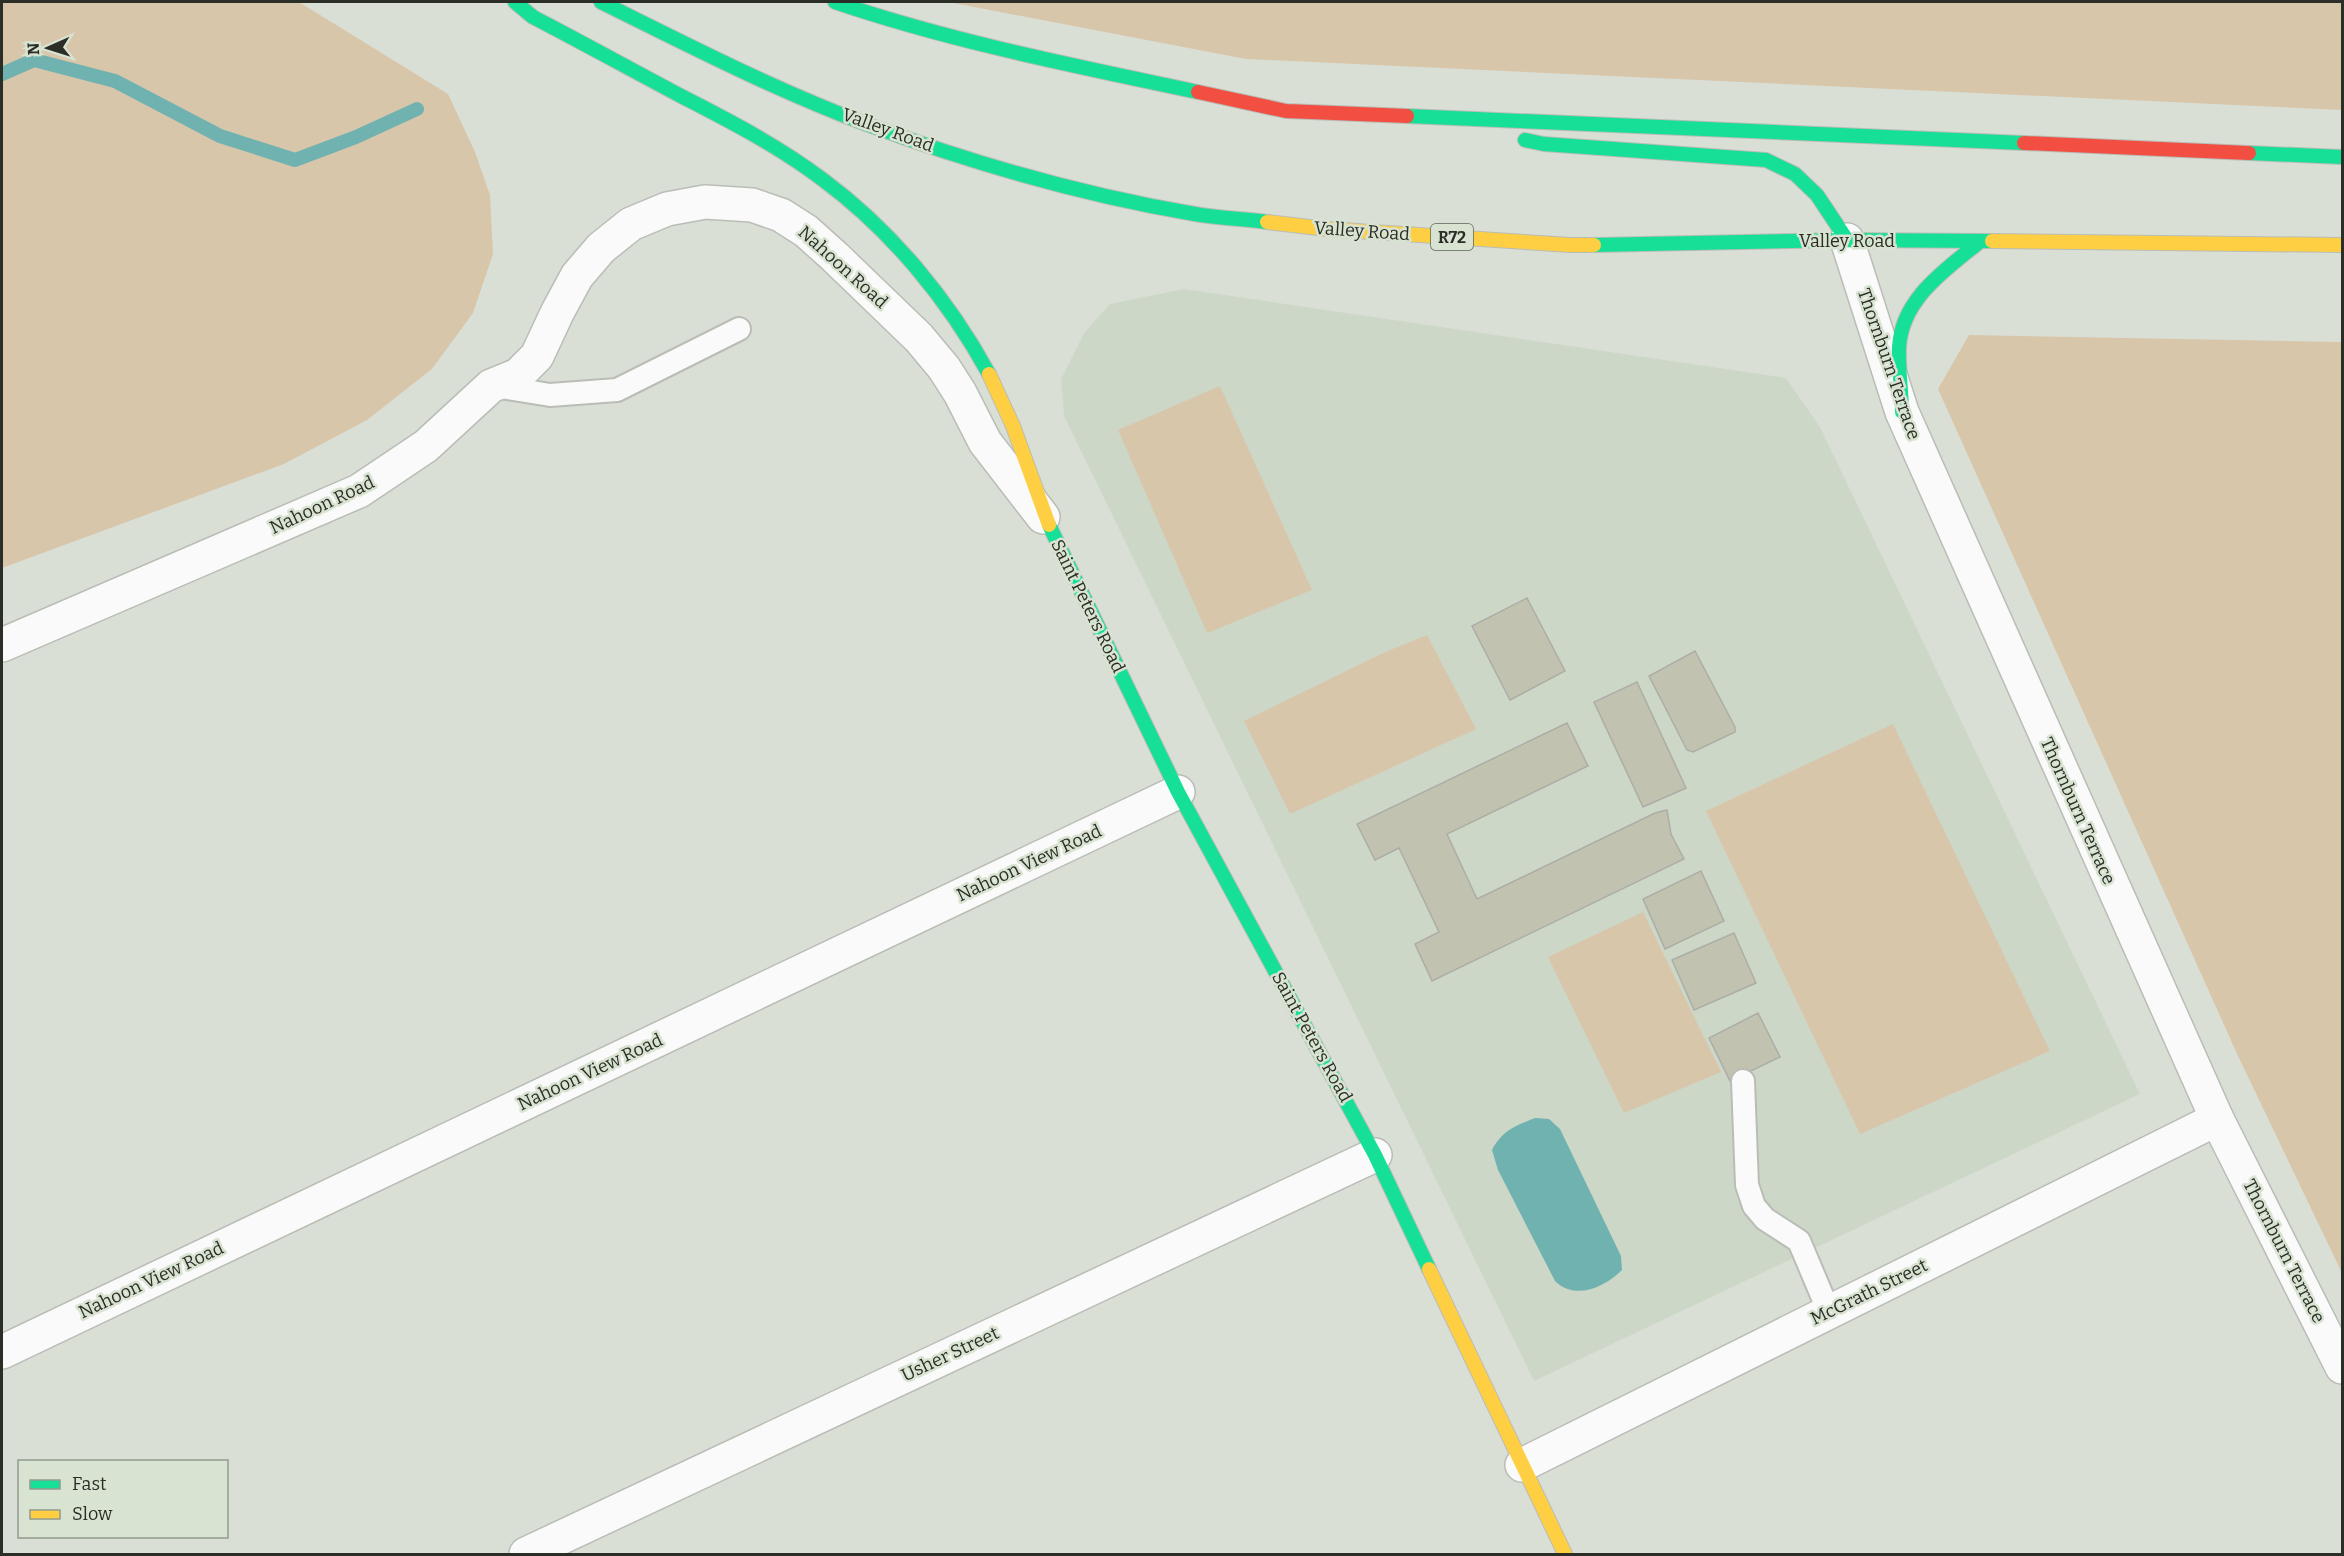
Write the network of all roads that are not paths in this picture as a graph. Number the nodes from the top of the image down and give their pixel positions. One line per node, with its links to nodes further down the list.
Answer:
1 (515, 2): 14 (main road, Saint Peters Road)
2 (601, 2): 8 (main road, Valley Road / R72)
3 (835, 2): 4 (main road)
4 (1403, 117): 5 (main road); 7 (main road)
5 (1490, 134)
6 (1512, 138): 8 (main road)
7 (2343, 156)
8 (1847, 240): 9 (main road, Valley Road / R72); 13 (street, Thornburn Terrace)
9 (1978, 243): 10 (main road, Valley Road / R72); 13 (main road)
10 (2343, 245)
11 (739, 329): 12 (lane)
12 (491, 386): 14 (street, Nahoon Road); 15 (street, Nahoon Road)
13 (1902, 412): 18 (street, Thornburn Terrace)
14 (1048, 525): 16 (main road, Saint Peters Road)
15 (2, 645)
16 (1178, 792): 19 (main road, Saint Peters Road); 21 (street, Nahoon View Road)
17 (1743, 1081): 20 (lane)
18 (2217, 1119): 20 (street, McGrath Street); 22 (street, Thornburn Terrace)
19 (1376, 1155): 23 (main road, Saint Peters Road); 24 (street, Usher Street)
20 (1829, 1312): 23 (street, McGrath Street)
21 (2, 1352)
22 (2343, 1367)
23 (1522, 1465): 25 (main road, Saint Peters Road)
24 (526, 1554)
25 (1565, 1554)

